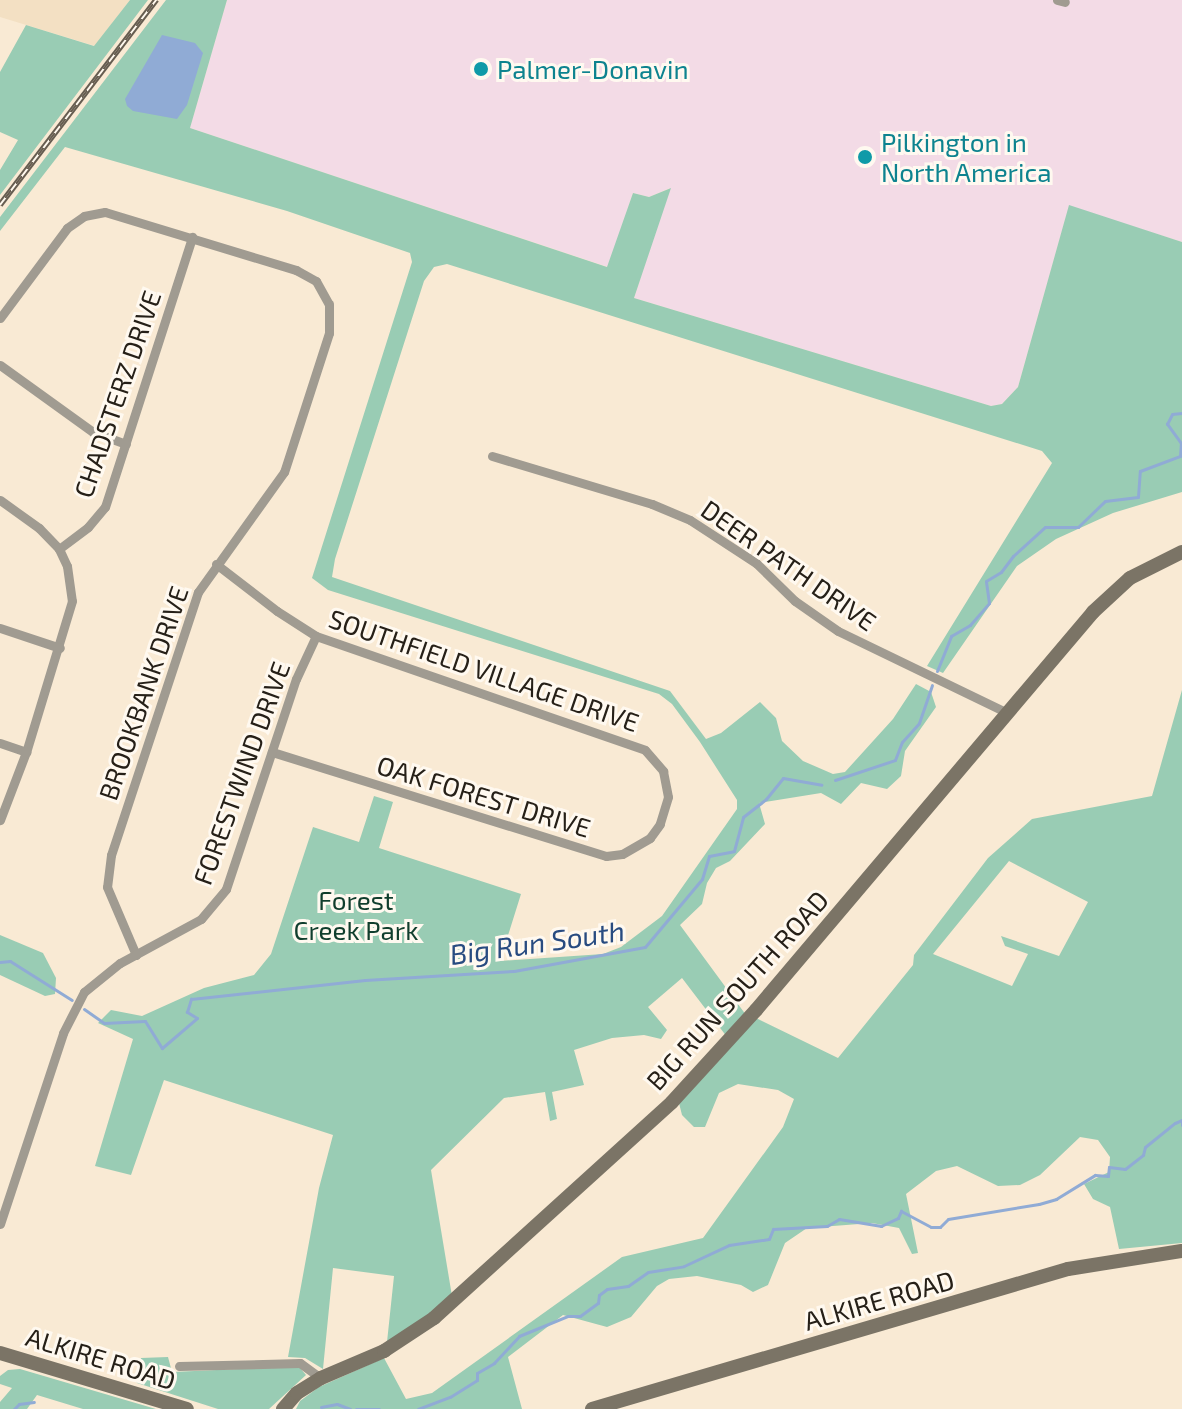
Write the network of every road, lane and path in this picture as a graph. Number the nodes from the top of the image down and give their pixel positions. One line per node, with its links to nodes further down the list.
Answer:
1 (192, 237): 2 (street); 4 (street, CHADSTERZ DRIVE); 9 (street, BROOKBANK DRIVE)
2 (0, 318)
3 (0, 365): 4 (street)
4 (126, 444): 7 (street, CHADSTERZ DRIVE)
5 (492, 456): 13 (street, DEER PATH DRIVE)
6 (0, 500): 7 (street)
7 (59, 549): 12 (street)
8 (1182, 552): 13 (street, BIG RUN SOUTH ROAD)
9 (216, 564): 11 (street, SOUTHFIELD VILLAGE DRIVE); 19 (street, BROOKBANK DRIVE)
10 (0, 628): 12 (street)
11 (316, 636): 16 (street, FORESTWIND DRIVE); 17 (street, SOUTHFIELD VILLAGE DRIVE)
12 (60, 648): 15 (street)
13 (1008, 713): 24 (street, BIG RUN SOUTH ROAD)
14 (0, 743): 15 (street)
15 (26, 752): 18 (street)
16 (272, 752): 17 (street, OAK FOREST DRIVE); 19 (street, FORESTWIND DRIVE)
17 (666, 810)
18 (0, 820)
19 (136, 955): 20 (street, FORESTWIND DRIVE)
20 (0, 1224)
21 (1182, 1251): 25 (street, ALKIRE ROAD)
22 (0, 1353): 26 (street, ALKIRE ROAD)
23 (179, 1366): 24 (street)
24 (321, 1378): 27 (street, BIG RUN SOUTH ROAD)
25 (602, 1408)
26 (187, 1409)
27 (283, 1409)

